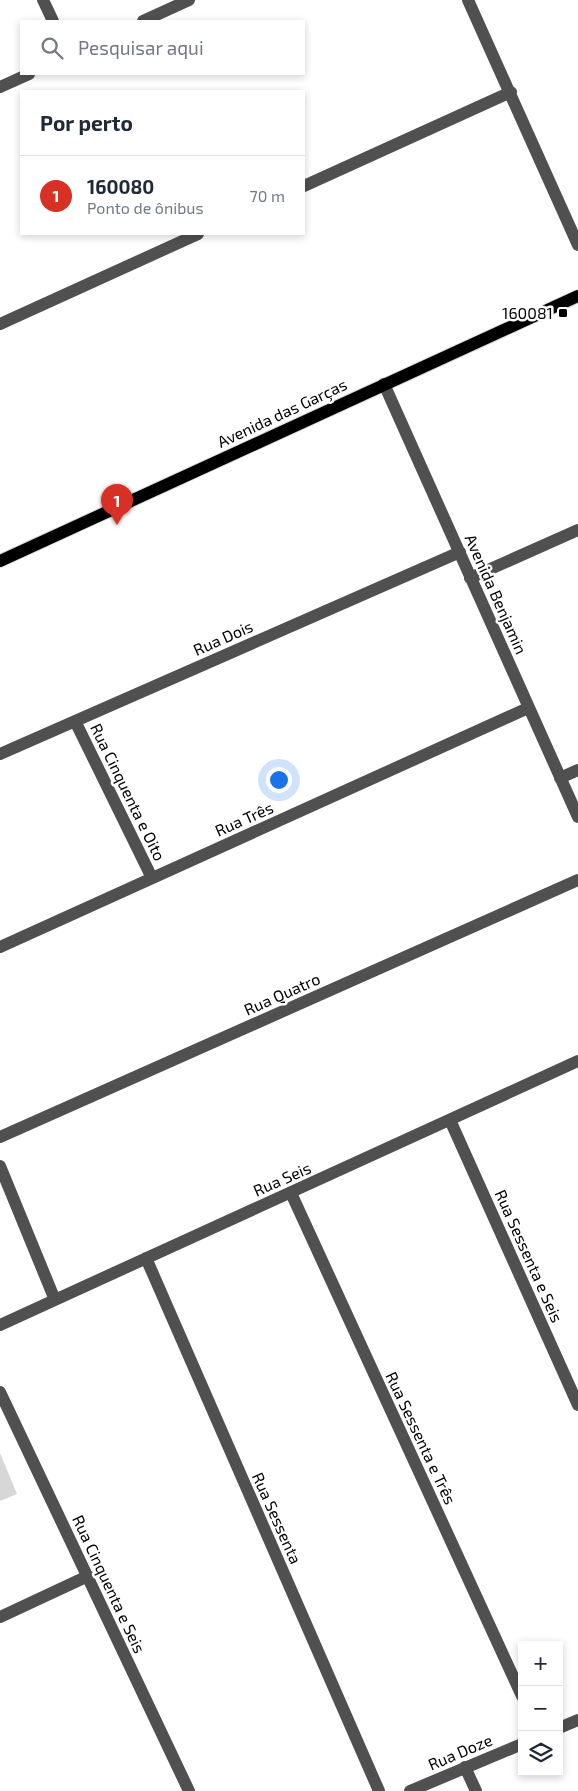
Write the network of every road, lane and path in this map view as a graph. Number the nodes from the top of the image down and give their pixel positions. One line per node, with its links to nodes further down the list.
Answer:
1 (43, 0): 4 (street)
2 (189, 0): 5 (street)
3 (468, 0): 8 (street)
4 (53, 20)
5 (145, 20)
6 (27, 75): 7 (street)
7 (0, 87)
8 (511, 92): 9 (street); 11 (street)
9 (305, 186)
10 (196, 235): 13 (street)
11 (578, 245)
12 (578, 296): 14 (main road, Avenida das Garças)
13 (0, 324)
14 (384, 384): 16 (street, Avenida Benjamin); 17 (main road, Avenida das Garças)
15 (578, 530): 18 (street)
16 (460, 552): 18 (street, Avenida Benjamin); 20 (street, Rua Dois)
17 (0, 561)
18 (470, 578): 19 (street, Avenida Benjamin)
19 (528, 708): 23 (street, Avenida Benjamin); 25 (street, Rua Três)
20 (75, 721): 21 (street, Rua Dois); 25 (street, Rua Cinquenta e Oito)
21 (0, 754)
22 (578, 770): 23 (street)
23 (560, 778): 24 (street, Avenida Benjamin)
24 (578, 817)
25 (152, 878): 27 (street, Rua Três)
26 (578, 880): 30 (street, Rua Quatro)
27 (0, 947)
28 (578, 1062): 29 (street, Rua Seis)
29 (450, 1120): 32 (street, Rua Seis); 37 (street, Rua Sessenta e Seis)
30 (0, 1137)
31 (0, 1166): 34 (street)
32 (291, 1193): 33 (street, Rua Seis); 40 (street, Rua Sessenta e Três)
33 (146, 1258): 34 (street, Rua Seis); 46 (street, Rua Sessenta)
34 (55, 1300): 35 (street, Rua Seis)
35 (0, 1326)
36 (0, 1392): 38 (street, Rua Cinquenta e Seis)
37 (578, 1405)
38 (88, 1576): 39 (street); 45 (street, Rua Cinquenta e Seis)
39 (0, 1618)
40 (518, 1687)
41 (578, 1720): 42 (street)
42 (563, 1726)
43 (518, 1746): 44 (street, Rua Doze)
44 (465, 1767): 47 (street, Rua Doze); 48 (street)
45 (189, 1791)
46 (379, 1791)
47 (410, 1791)
48 (476, 1791)

